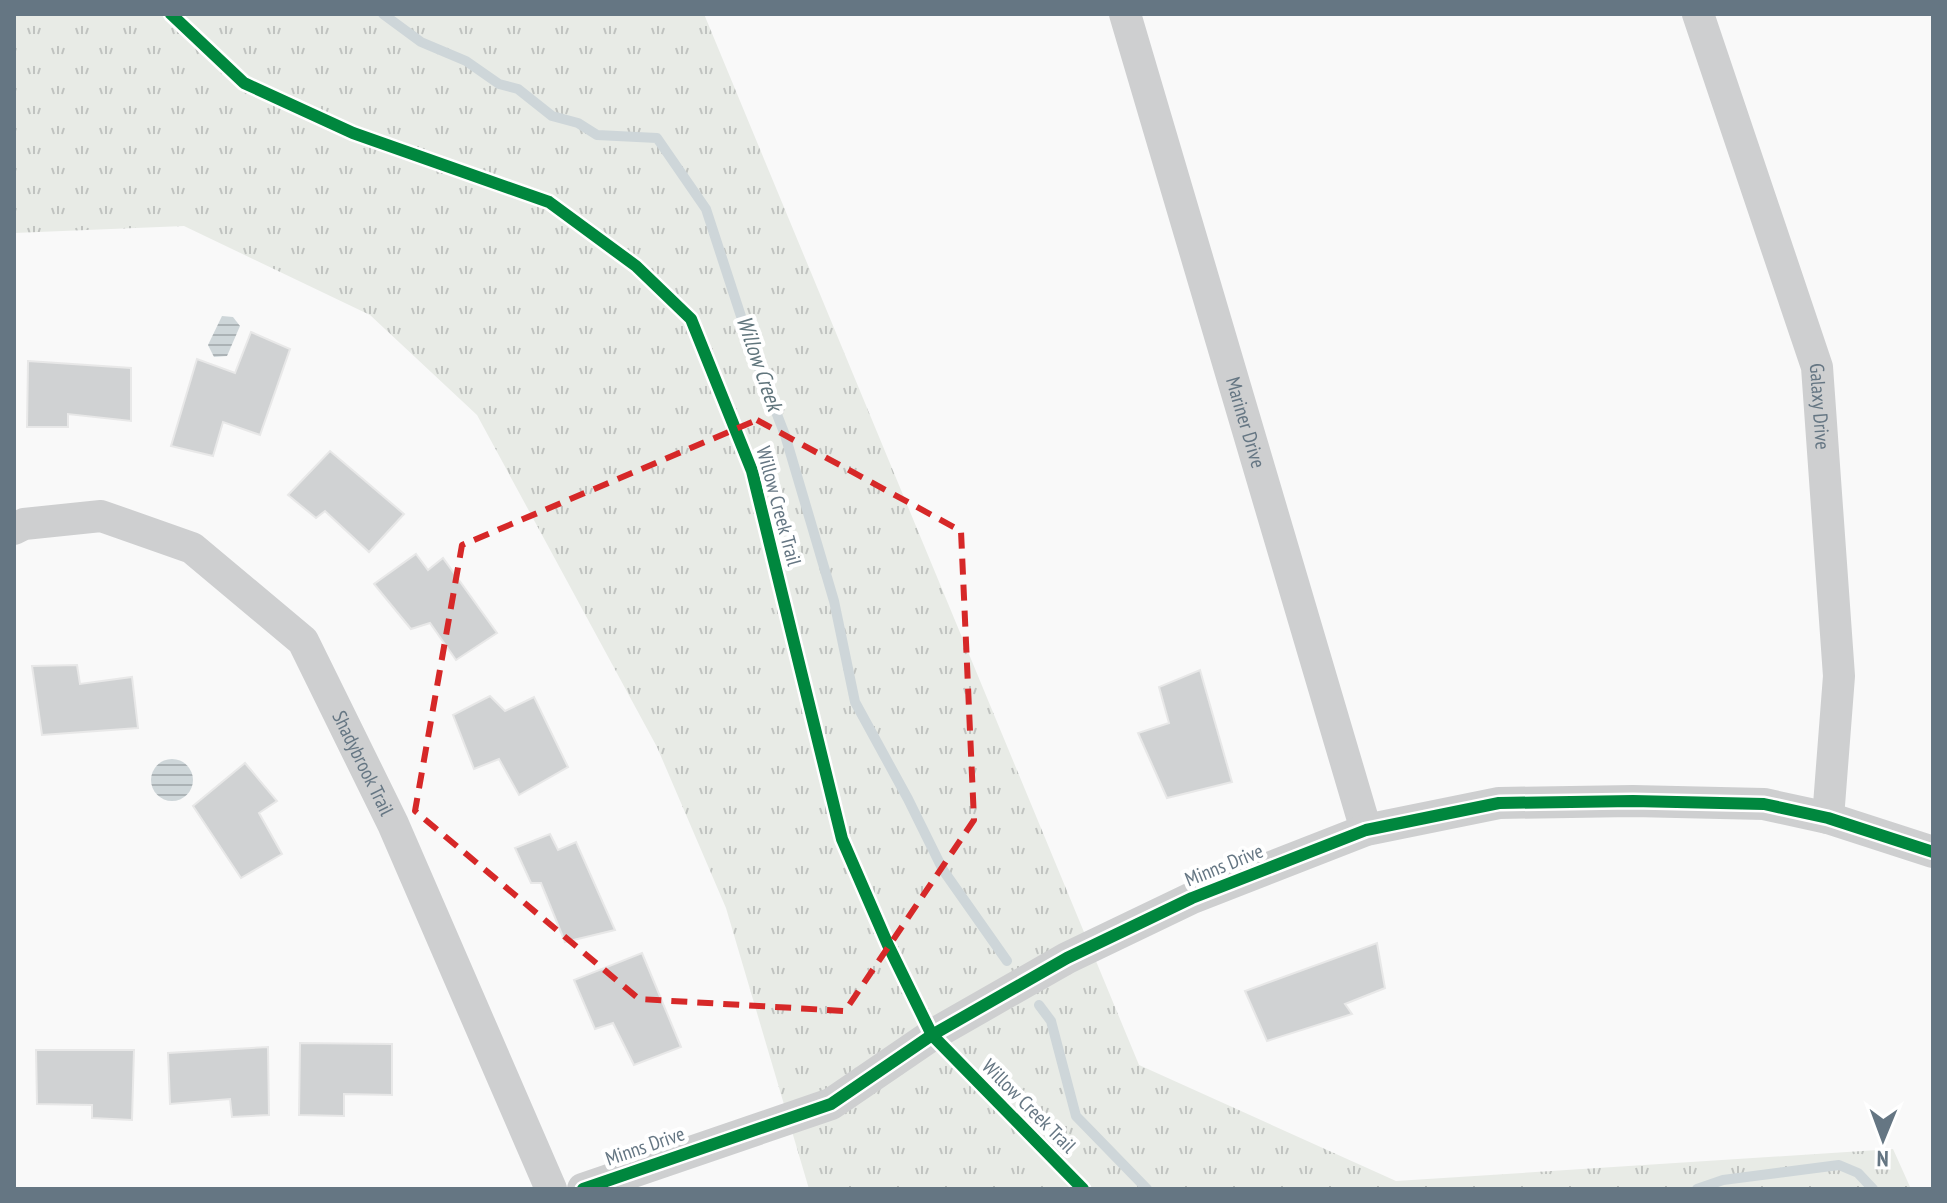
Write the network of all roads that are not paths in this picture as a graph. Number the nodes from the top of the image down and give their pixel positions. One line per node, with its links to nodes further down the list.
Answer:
1 (1125, 14): 5 (street, Mariner Drive)
2 (1698, 14): 4 (street, Galaxy Drive)
3 (14, 529): 7 (street, Shadybrook Trail)
4 (1828, 818): 5 (street, Minns Drive); 6 (street, Minns Drive)
5 (1366, 830): 8 (street, Minns Drive)
6 (1933, 852)
7 (551, 1189)
8 (583, 1189)

